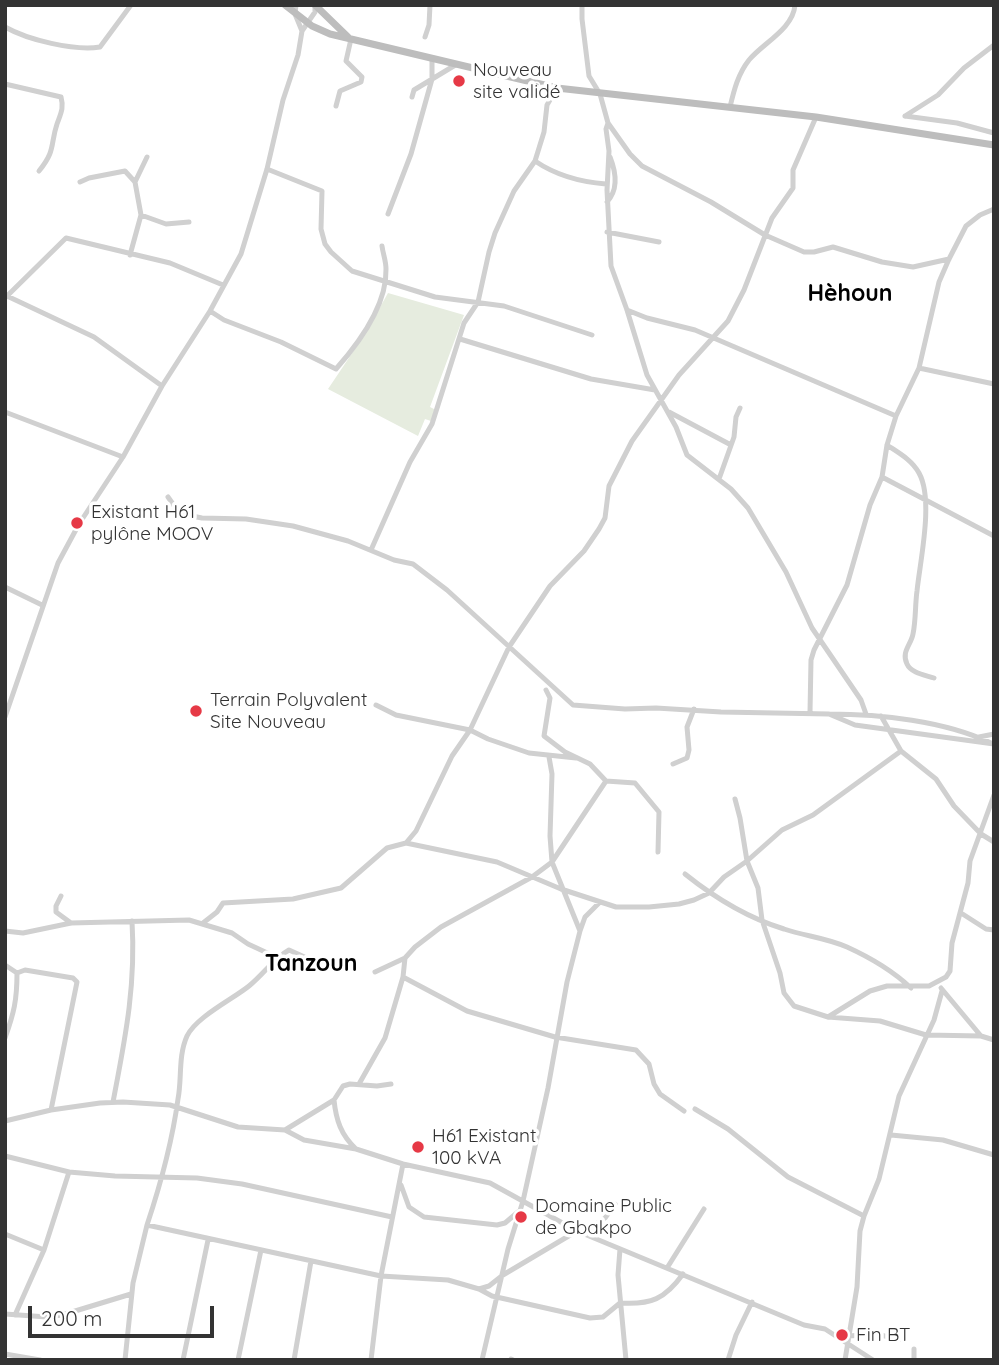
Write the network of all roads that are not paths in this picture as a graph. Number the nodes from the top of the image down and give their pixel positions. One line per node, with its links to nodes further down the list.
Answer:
1 (131, 5): 9 (street)
2 (285, 5): 7 (main road)
3 (315, 5): 8 (street); 12 (main road)
4 (430, 5): 11 (street)
5 (582, 5): 19 (street)
6 (795, 5): 22 (street)
7 (296, 10): 8 (main road); 10 (street)
8 (308, 23): 10 (street); 12 (main road)
9 (5, 27)
10 (302, 31): 30 (street)
11 (425, 37)
12 (351, 39): 14 (main road); 21 (street)
13 (994, 45): 25 (street)
14 (432, 59): 15 (main road); 16 (street)
15 (457, 64): 16 (street); 18 (main road)
16 (432, 79): 20 (street); 37 (street)
17 (5, 84): 31 (street)
18 (557, 88): 19 (main road); 29 (street)
19 (600, 94): 22 (main road); 24 (street)
20 (412, 97)
21 (336, 106)
22 (730, 107): 23 (main road)
23 (816, 117): 26 (main road); 41 (street)
24 (608, 123): 27 (street); 41 (street)
25 (994, 133)
26 (994, 145)
27 (608, 154): 34 (street); 35 (street)
28 (147, 157): 33 (street)
29 (535, 161): 34 (street); 49 (street)
30 (267, 169): 46 (street); 47 (street)
31 (39, 171)
32 (80, 182): 33 (street)
33 (135, 182): 38 (street)
34 (607, 184): 35 (street)
35 (607, 202): 40 (street)
36 (994, 209): 45 (street)
37 (388, 214)
38 (141, 215): 39 (street); 44 (street)
39 (189, 222)
40 (607, 232): 42 (street); 50 (street)
41 (765, 235): 45 (street); 53 (street)
42 (659, 242)
43 (382, 246): 46 (street)
44 (130, 255): 47 (street); 48 (street)
45 (948, 259): 55 (street)
46 (385, 282): 49 (street); 51 (street)
47 (223, 285): 51 (street)
48 (6, 297): 57 (street)
49 (478, 302): 52 (street); 54 (street)
50 (627, 310): 53 (street); 58 (street)
51 (210, 311): 57 (street)
52 (592, 335)
53 (715, 338): 59 (street); 63 (street)
54 (460, 339): 58 (street); 72 (street)
55 (919, 368): 56 (street); 63 (street)
56 (994, 384)
57 (162, 386): 66 (street)
58 (655, 390): 59 (street)
59 (660, 401): 61 (street); 76 (street)
60 (740, 408): 64 (street)
61 (668, 411): 64 (street); 68 (street)
62 (5, 412): 66 (street)
63 (895, 416): 65 (street)
64 (731, 445): 68 (street)
65 (887, 445): 67 (street); 70 (street)
66 (122, 457): 74 (street)
67 (882, 477): 70 (street); 75 (street)
68 (719, 480): 75 (street)
69 (168, 498): 72 (street)
70 (925, 500): 71 (street); 77 (street)
71 (994, 536)
72 (371, 550): 76 (street)
73 (5, 587): 74 (street)
74 (42, 605): 85 (street)
75 (819, 638): 81 (street); 83 (street)
76 (509, 648): 80 (street); 86 (street)
77 (934, 678)
78 (546, 690): 92 (street)
79 (376, 705): 86 (street)
80 (694, 709): 81 (street); 93 (street)
81 (810, 712): 82 (street)
82 (829, 714): 83 (street); 87 (street)
83 (866, 714): 84 (street)
84 (881, 716): 87 (street); 89 (street)
85 (5, 717)
86 (470, 730): 91 (street); 99 (street)
87 (890, 730): 89 (street); 90 (street)
88 (994, 734): 89 (street)
89 (979, 737)
90 (901, 751): 97 (street); 101 (street)
91 (549, 757): 92 (street); 102 (street)
92 (580, 758): 94 (street)
93 (673, 764)
94 (606, 780): 100 (street); 102 (street)
95 (994, 795): 97 (street)
96 (734, 799): 101 (street)
97 (981, 834): 98 (street); 109 (street)
98 (994, 842)
99 (406, 843): 104 (street); 113 (street)
100 (658, 852)
101 (747, 861): 106 (street); 110 (street)
102 (552, 862): 104 (street); 105 (street)
103 (685, 874): 106 (street)
104 (532, 877): 105 (street); 118 (street)
105 (561, 889): 108 (street); 116 (street)
106 (709, 893): 108 (street); 110 (street)
107 (61, 896): 112 (street)
108 (599, 903): 116 (street)
109 (961, 913): 114 (street); 124 (street)
110 (762, 920): 125 (street); 127 (street)
111 (132, 921): 112 (street); 113 (street); 136 (street)
112 (71, 923): 115 (street)
113 (203, 923): 117 (street)
114 (994, 930)
115 (5, 931)
116 (580, 931): 129 (street)
117 (276, 957): 120 (street); 137 (street)
118 (405, 958): 121 (street); 123 (street)
119 (5, 965): 122 (street)
120 (341, 969)
121 (375, 972)
122 (17, 973): 131 (street); 139 (street)
123 (403, 977): 129 (street); 133 (street)
124 (937, 982): 125 (street); 126 (street)
125 (911, 988): 127 (street)
126 (942, 991): 128 (street); 130 (street)
127 (828, 1017): 128 (street)
128 (926, 1035): 130 (street); 143 (street)
129 (555, 1037): 140 (street); 151 (street)
130 (982, 1037): 132 (street)
131 (5, 1038)
132 (994, 1040)
133 (359, 1084): 134 (street); 135 (street)
134 (391, 1084)
135 (334, 1100): 142 (street); 144 (street)
136 (113, 1102): 137 (street); 139 (street)
137 (177, 1107): 142 (street); 149 (street)
138 (695, 1109): 155 (street)
139 (51, 1110): 141 (street)
140 (684, 1111)
141 (5, 1121)
142 (285, 1130): 144 (street)
143 (891, 1135): 145 (street); 155 (street)
144 (356, 1149): 147 (street)
145 (994, 1155)
146 (5, 1156): 148 (street)
147 (403, 1164): 150 (street); 151 (street)
148 (69, 1172): 149 (street); 162 (street)
149 (164, 1177): 156 (street); 157 (street)
150 (400, 1178): 154 (street); 156 (street)
151 (523, 1201): 154 (street); 158 (street)
152 (615, 1204): 158 (street)
153 (704, 1209): 165 (street)
154 (520, 1210): 167 (street)
155 (864, 1216): 176 (street)
156 (393, 1217): 168 (street)
157 (147, 1225): 160 (street); 170 (street)
158 (580, 1232): 161 (street); 167 (street)
159 (5, 1234): 162 (street)
160 (208, 1240): 163 (street); 183 (street)
161 (620, 1249): 165 (street); 173 (street)
162 (44, 1250): 175 (street)
163 (261, 1250): 164 (street); 184 (street)
164 (311, 1261): 168 (street); 185 (street)
165 (667, 1268): 166 (street)
166 (683, 1274): 172 (street); 173 (street)
167 (503, 1275): 169 (street); 171 (street)
168 (381, 1276): 169 (street); 186 (street)
169 (479, 1289): 171 (street)
170 (131, 1294): 175 (street); 182 (street)
171 (496, 1297): 173 (street); 187 (street)
172 (752, 1302): 178 (street); 189 (street)
173 (620, 1303): 188 (street)
174 (5, 1314): 175 (street)
175 (15, 1315)
176 (849, 1336): 177 (street); 178 (street)
177 (904, 1340)
178 (848, 1343): 190 (street); 191 (street)
179 (914, 1349): 192 (street)
180 (5, 1354): 181 (street)
181 (40, 1360)
182 (125, 1360)
183 (183, 1360)
184 (238, 1360)
185 (294, 1360)
186 (371, 1360)
187 (482, 1360)
188 (626, 1360)
189 (728, 1360)
190 (845, 1360)
191 (873, 1360)
192 (914, 1360)

